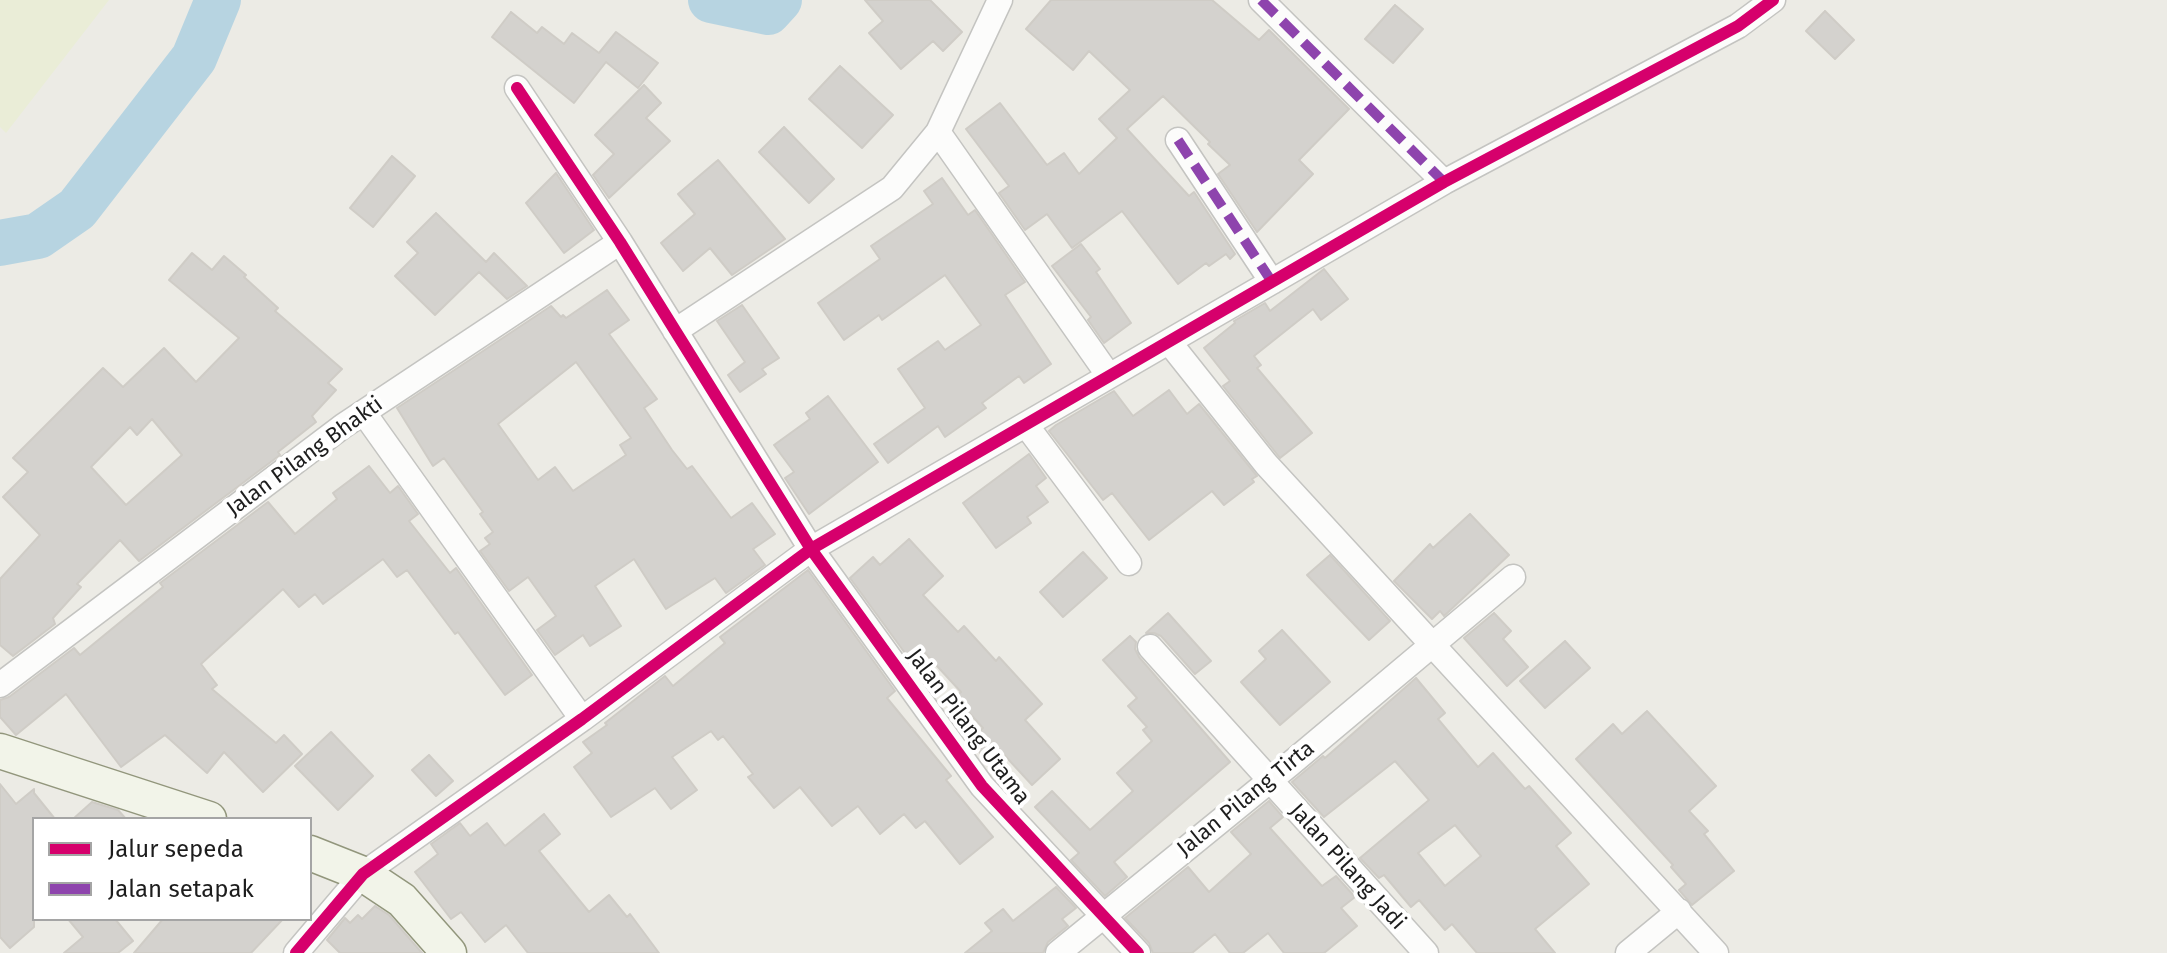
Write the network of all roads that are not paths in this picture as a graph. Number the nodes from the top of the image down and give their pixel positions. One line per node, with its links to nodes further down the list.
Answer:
1 (1000, 0): 5 (street)
2 (1261, 0): 7 (street)
3 (1773, 0): 7 (street)
4 (517, 88): 8 (street, Jalan Pilang Utama)
5 (938, 132): 10 (street); 12 (street)
6 (1178, 140): 9 (street)
7 (1444, 182): 9 (street)
8 (620, 242): 10 (street, Jalan Pilang Utama); 13 (street, Jalan Pilang Bhakti)
9 (1272, 282): 11 (street)
10 (675, 331): 15 (street, Jalan Pilang Utama)
11 (1169, 342): 12 (street); 18 (street)
12 (1109, 376): 14 (street)
13 (364, 413): 20 (street, Jalan Pilang Bhakti); 21 (street)
14 (1026, 425): 15 (street); 16 (street)
15 (811, 549): 21 (street); 28 (street, Jalan Pilang Utama)
16 (1129, 563)
17 (1513, 577): 18 (street, Jalan Pilang Tirta)
18 (1433, 645): 23 (street, Jalan Pilang Tirta); 27 (street)
19 (1150, 647): 23 (street, Jalan Pilang Jadi)
20 (0, 685)
21 (582, 719): 26 (street)
22 (0, 751): 24 (street)
23 (1268, 780): 28 (street, Jalan Pilang Tirta); 33 (street, Jalan Pilang Jadi)
24 (203, 817)
25 (312, 854): 26 (street)
26 (370, 878): 29 (street); 30 (street)
27 (1679, 911): 34 (street); 35 (street)
28 (1105, 916): 31 (street, Jalan Pilang Tirta); 32 (street, Jalan Pilang Utama)
29 (296, 953)
30 (449, 953)
31 (1058, 953)
32 (1138, 953)
33 (1426, 953)
34 (1628, 953)
35 (1716, 953)

